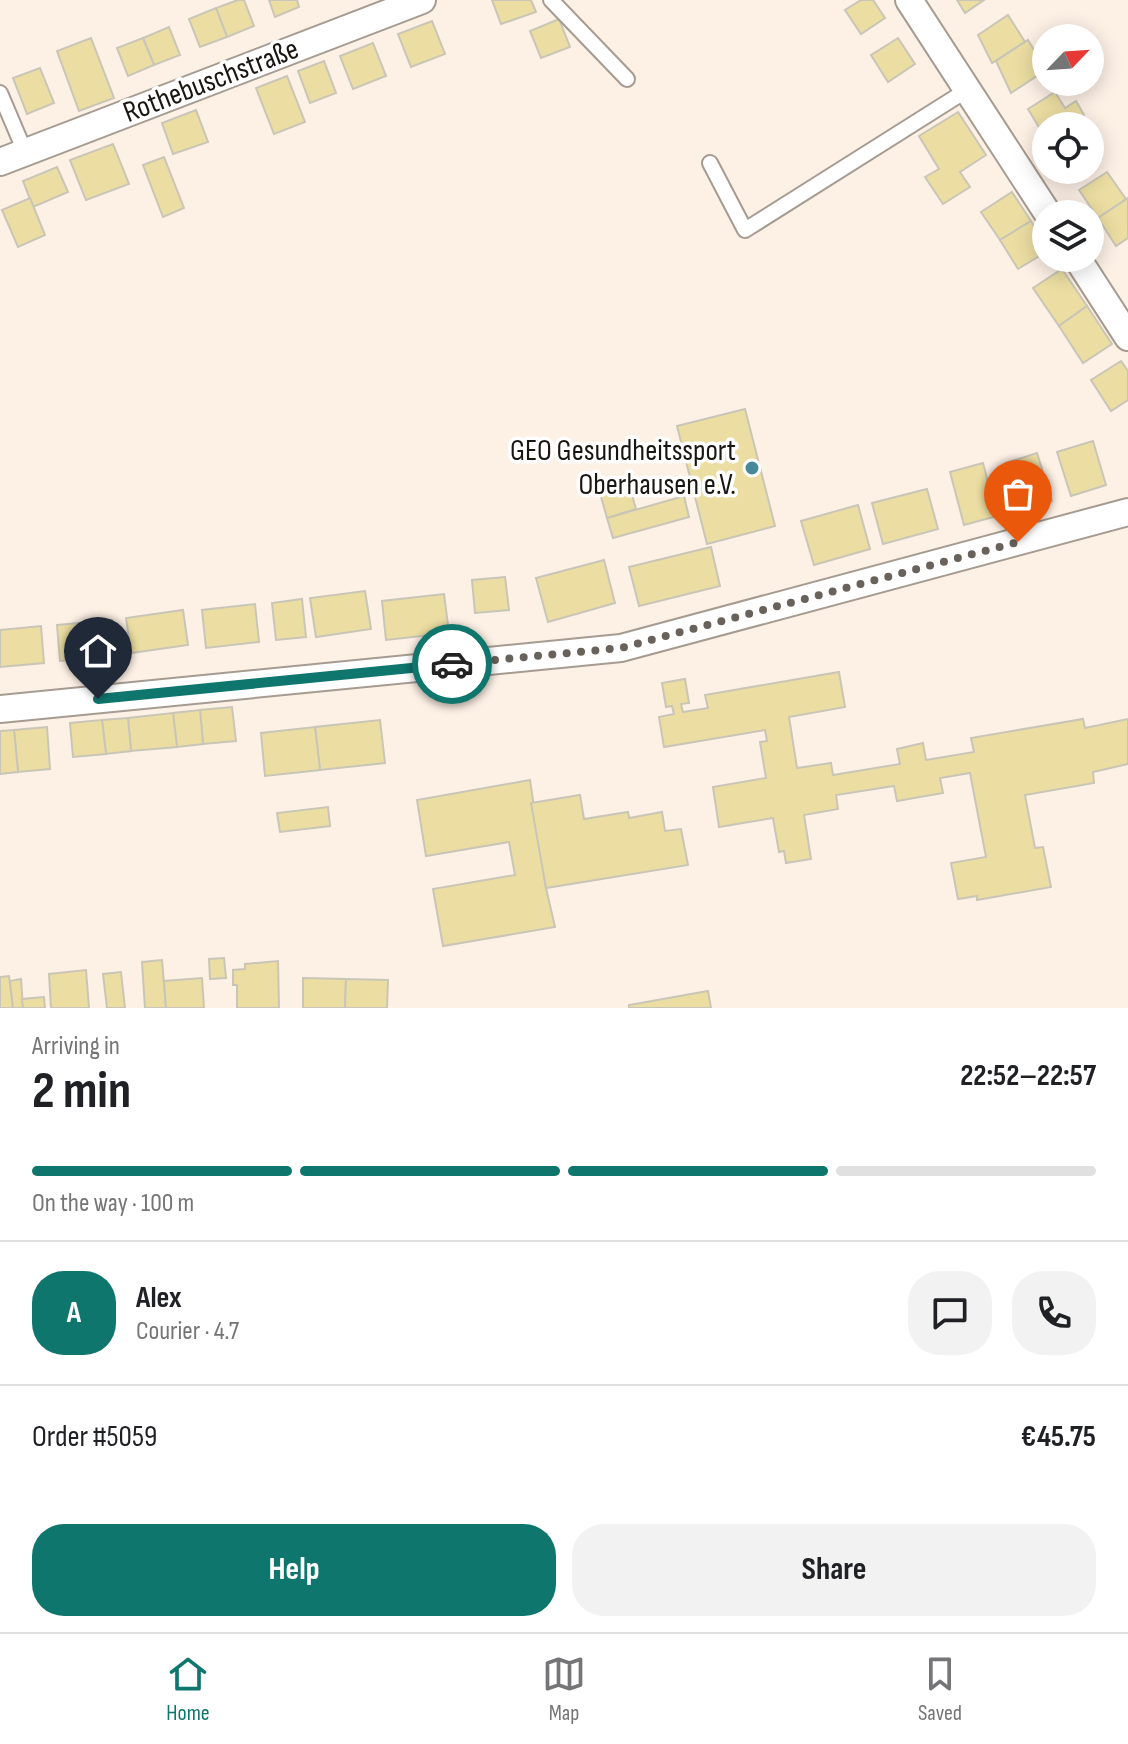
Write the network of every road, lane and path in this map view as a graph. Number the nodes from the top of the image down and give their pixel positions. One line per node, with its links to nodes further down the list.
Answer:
1 (422, 0): 7 (street, Rothebuschstraße)
2 (551, 0): 4 (lane)
3 (909, 0): 5 (street)
4 (627, 79)
5 (967, 90): 9 (lane); 10 (street)
6 (0, 93): 7 (lane)
7 (25, 152): 8 (street, Rothebuschstraße)
8 (0, 162)
9 (710, 163)
10 (1039, 200)
11 (1086, 272): 12 (street)
12 (1128, 337)
13 (1128, 512): 14 (street)
14 (0, 709)

